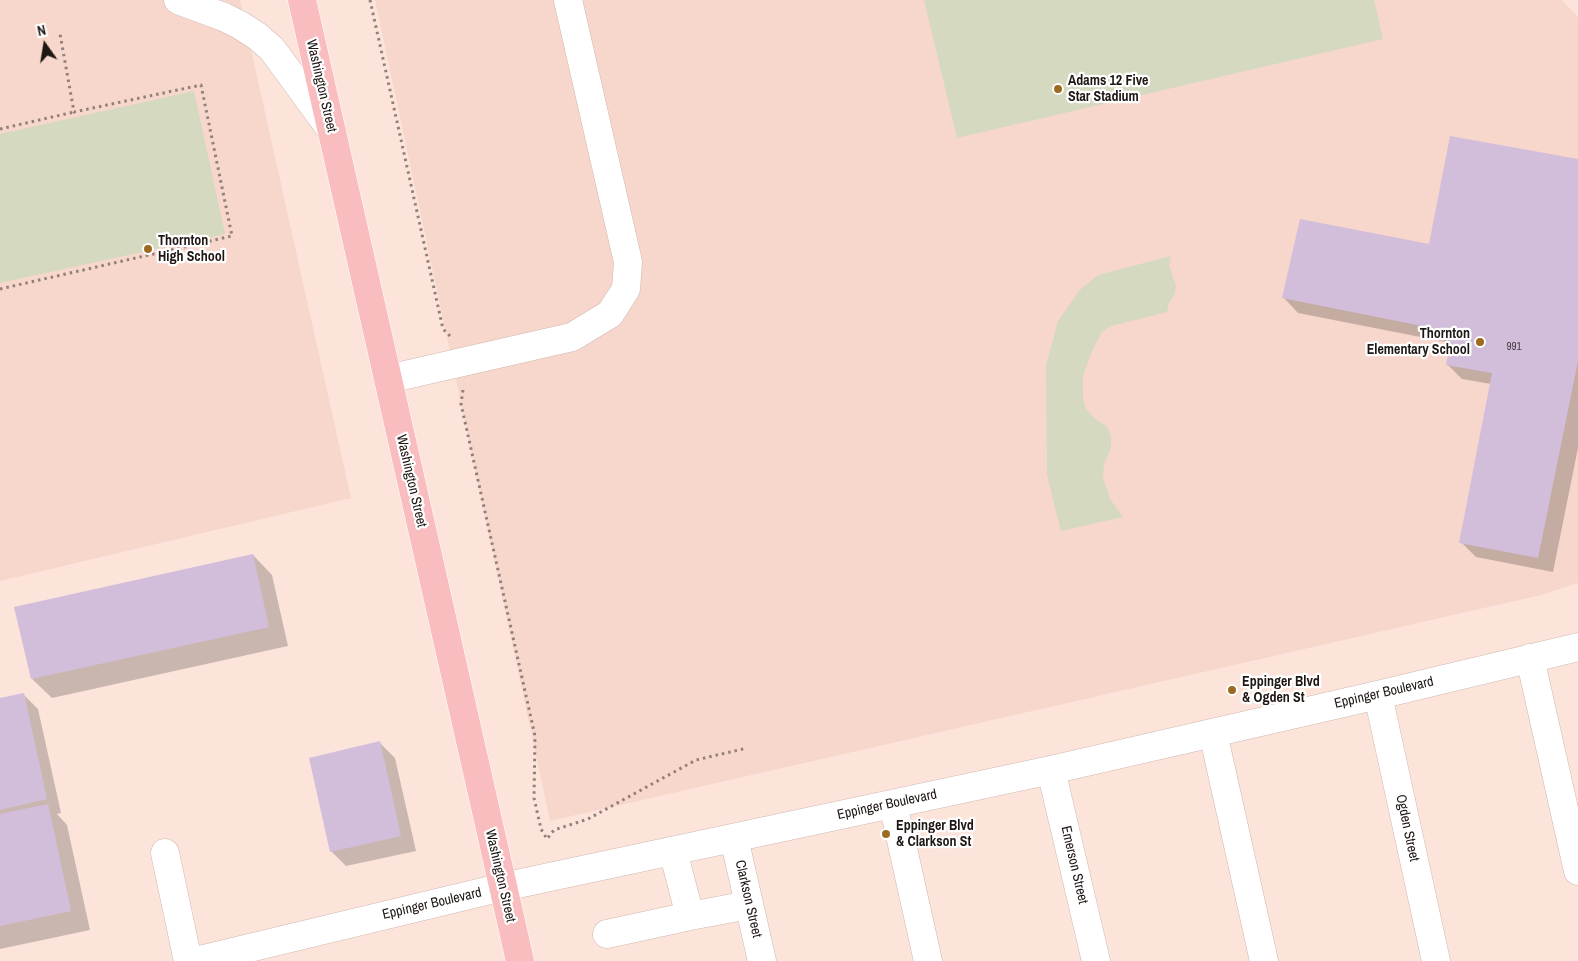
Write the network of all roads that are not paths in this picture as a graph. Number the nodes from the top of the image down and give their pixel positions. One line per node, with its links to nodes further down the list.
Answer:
1 (174, 0): 4 (street)
2 (302, 0): 4 (main road, Washington Street)
3 (568, 0): 5 (street)
4 (332, 131): 5 (main road, Washington Street)
5 (388, 379): 16 (main road, Washington Street)
6 (1578, 647): 7 (street, Eppinger Boulevard)
7 (1530, 658): 8 (street, Eppinger Boulevard); 15 (street)
8 (1378, 695): 9 (street, Eppinger Boulevard); 27 (street, Ogden Street)
9 (1213, 733): 10 (street, Eppinger Boulevard); 26 (street)
10 (1051, 770): 11 (street, Eppinger Boulevard); 25 (street, Emerson Street)
11 (893, 804): 12 (street, Eppinger Boulevard); 24 (street)
12 (734, 838): 13 (street, Eppinger Boulevard); 17 (street, Clarkson Street)
13 (674, 851): 16 (street, Eppinger Boulevard); 18 (street)
14 (165, 853): 20 (street)
15 (1578, 871)
16 (503, 887): 21 (street, Eppinger Boulevard); 22 (main road, Washington Street)
17 (749, 905): 18 (street); 23 (street, Clarkson Street)
18 (690, 916): 19 (street)
19 (607, 934)
20 (188, 961)
21 (195, 961)
22 (520, 961)
23 (762, 961)
24 (928, 961)
25 (1096, 961)
26 (1264, 961)
27 (1436, 961)

